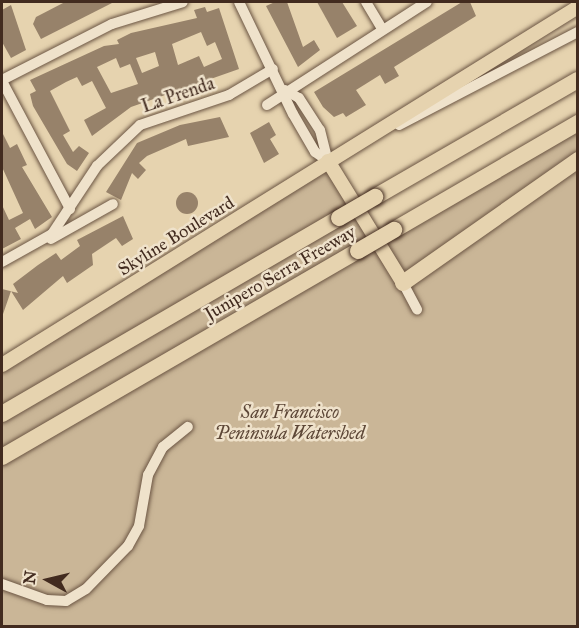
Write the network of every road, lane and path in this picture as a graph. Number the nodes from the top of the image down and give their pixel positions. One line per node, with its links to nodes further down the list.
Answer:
1 (183, 2): 9 (street)
2 (239, 2): 8 (street)
3 (366, 2): 6 (street)
4 (427, 2): 6 (street)
5 (578, 7): 14 (main road, Skyline Boulevard)
6 (382, 29): 11 (street)
7 (578, 32): 14 (street, Skyline Boulevard)
8 (273, 69): 11 (street); 18 (street, La Prenda)
9 (2, 80): 18 (street)
10 (578, 80): 24 (highway, Junipero Serra Freeway, bridge)
11 (285, 90): 12 (street); 16 (street); 16 (street)
12 (267, 105)
13 (578, 123): 26 (highway, Junipero Serra Freeway, bridge)
14 (368, 135): 16 (main road, Skyline Boulevard)
15 (578, 160): 21 (highway)
16 (328, 161): 21 (main road); 23 (main road, Skyline Boulevard)
17 (113, 204): 19 (street, La Prenda)
18 (70, 210): 19 (street, La Prenda)
19 (37, 245): 20 (street, La Prenda)
20 (2, 262)
21 (403, 283): 22 (street)
22 (417, 309)
23 (2, 365)
24 (2, 414)
25 (188, 427): 27 (street)
26 (2, 457)
27 (2, 584)

